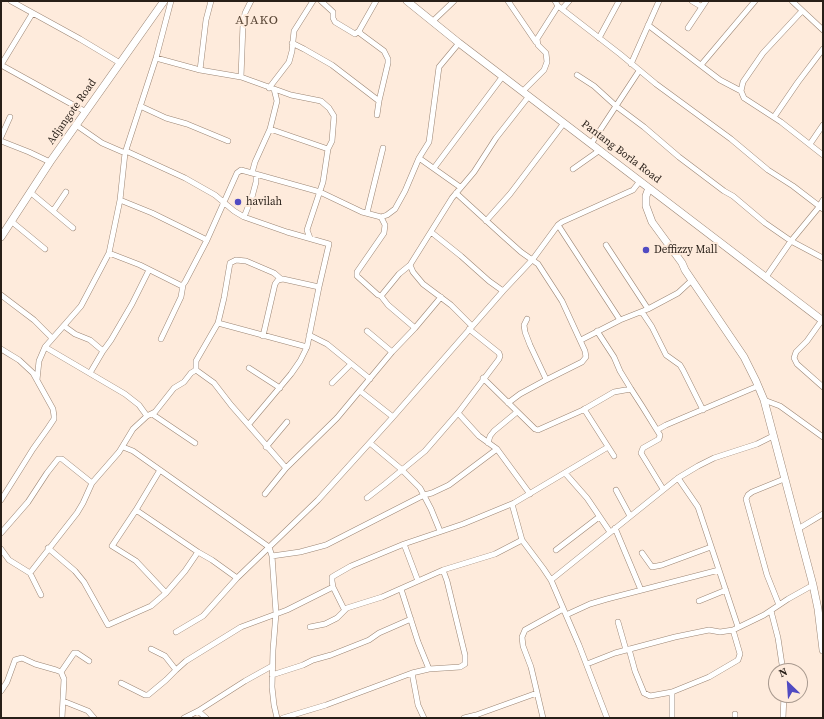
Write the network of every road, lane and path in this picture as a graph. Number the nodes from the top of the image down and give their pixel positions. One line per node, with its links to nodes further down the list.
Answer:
1 (11, 1): 22 (street)
2 (164, 1): 34 (street, Adjangote Road)
3 (171, 1): 33 (street)
4 (212, 1): 37 (street)
5 (251, 1): 41 (street)
6 (313, 1): 30 (street)
7 (321, 1): 27 (street)
8 (376, 1): 27 (street)
9 (407, 1): 23 (street, Pantang Borla Road)
10 (454, 1): 23 (street)
11 (508, 1): 29 (street)
12 (569, 1): 19 (street)
13 (619, 1): 28 (street)
14 (659, 1): 24 (street)
15 (692, 1): 20 (street)
16 (706, 1): 20 (street)
17 (756, 1): 36 (street)
18 (792, 1): 21 (street)
19 (558, 5): 28 (street); 29 (street)
20 (702, 7): 25 (street)
21 (802, 12): 26 (street); 43 (street)
22 (32, 14): 34 (street); 48 (street)
23 (432, 21): 31 (street, Pantang Borla Road)
24 (648, 25): 35 (street); 36 (street)
25 (688, 28)
26 (823, 30)
27 (359, 31): 45 (street)
28 (599, 38): 35 (street)
29 (536, 42): 44 (street)
30 (292, 43): 42 (street); 45 (street)
31 (460, 43): 40 (street, Pantang Borla Road); 66 (street)
32 (823, 49): 51 (street)
33 (156, 58): 37 (street); 46 (street)
34 (120, 63): 48 (street, Adjangote Road)
35 (631, 64): 38 (street)
36 (701, 65): 43 (street)
37 (200, 70): 41 (street)
38 (639, 71): 47 (street); 81 (street)
39 (577, 75): 47 (street)
40 (503, 76): 44 (street, Pantang Borla Road); 68 (street)
41 (241, 78): 42 (street)
42 (272, 88): 55 (street); 62 (street)
43 (741, 91): 51 (street)
44 (526, 93): 52 (street, Pantang Borla Road); 72 (street)
45 (379, 101): 49 (street)
46 (140, 106): 58 (street); 64 (street)
47 (616, 106): 59 (street); 94 (street)
48 (86, 112): 53 (street, Adjangote Road)
49 (377, 115)
50 (10, 117): 56 (street)
51 (774, 117): 60 (street)
52 (564, 123): 59 (street, Pantang Borla Road); 86 (street)
53 (76, 125): 64 (street); 67 (street, Adjangote Road)
54 (823, 125): 60 (street)
55 (270, 129): 62 (street); 70 (street)
56 (1, 137)
57 (1, 141): 67 (street)
58 (228, 141)
59 (591, 144): 63 (street, Pantang Borla Road)
60 (810, 144): 65 (street)
61 (383, 148): 83 (street)
62 (328, 149): 76 (street)
63 (600, 150): 69 (street); 71 (street, Pantang Borla Road)
64 (125, 152): 78 (street); 80 (street)
65 (823, 155)
66 (419, 158): 68 (street); 85 (street)
67 (50, 162): 74 (street, Adjangote Road)
68 (434, 168): 72 (street)
69 (573, 169)
70 (254, 173): 76 (street); 80 (street); 84 (street)
71 (640, 181): 73 (street, Pantang Borla Road); 88 (street)
72 (460, 187): 77 (street)
73 (649, 188): 102 (street, Pantang Borla Road); 104 (street)
74 (30, 192): 82 (street); 87 (street, Adjangote Road)
75 (66, 192): 82 (street)
76 (320, 192): 83 (street); 92 (street)
77 (456, 193): 86 (street); 90 (street)
78 (120, 200): 93 (street); 97 (street)
79 (823, 200): 81 (street)
80 (224, 201): 84 (street); 93 (street)
81 (821, 208): 94 (street)
82 (53, 211): 89 (street)
83 (367, 213): 85 (street)
84 (244, 217): 92 (street)
85 (381, 217): 109 (street)
86 (486, 221): 99 (street)
87 (11, 222): 91 (street, Adjangote Road); 96 (street)
88 (558, 225): 99 (street); 114 (street)
89 (73, 228)
90 (431, 232): 100 (street); 107 (street)
91 (1, 237)
92 (310, 238): 106 (street)
93 (207, 240): 105 (street)
94 (791, 241): 98 (street); 102 (street)
95 (606, 245): 111 (street)
96 (45, 249)
97 (109, 253): 101 (street); 117 (street)
98 (823, 258)
99 (533, 259): 107 (street); 126 (street)
100 (410, 266): 109 (street); 110 (street)
101 (149, 270): 105 (street); 130 (street)
102 (766, 277): 115 (street, Pantang Borla Road)
103 (281, 279): 106 (street); 116 (street); 123 (street)
104 (692, 280): 111 (street); 141 (street)
105 (183, 285): 125 (street)
106 (319, 287): 122 (street)
107 (503, 291): 119 (street)
108 (1, 295): 124 (street)
109 (381, 296): 118 (street)
110 (441, 297): 118 (street); 119 (street)
111 (648, 309): 112 (street)
112 (642, 312): 114 (street); 149 (street)
113 (527, 319): 138 (street)
114 (620, 320): 121 (street)
115 (822, 320): 142 (street)
116 (218, 323): 123 (street); 134 (street)
117 (64, 326): 124 (street); 130 (street)
118 (415, 328): 131 (street)
119 (471, 328): 136 (street); 153 (street)
120 (366, 331): 131 (street)
121 (597, 331): 126 (street); 144 (street)
122 (309, 335): 128 (street); 132 (street)
123 (263, 336): 128 (street)
124 (52, 338): 127 (street)
125 (161, 339)
126 (581, 340): 138 (street)
127 (45, 347): 135 (street); 139 (street)
128 (307, 347): 143 (street)
129 (1, 350): 139 (street)
130 (103, 351): 135 (street)
131 (392, 352): 137 (street)
132 (351, 364): 137 (street); 140 (street)
133 (249, 368): 143 (street)
134 (196, 370): 152 (street); 155 (street)
135 (90, 373): 152 (street)
136 (484, 378): 147 (street); 151 (street)
137 (370, 379): 145 (street)
138 (546, 379): 147 (street)
139 (37, 380): 180 (street)
140 (332, 383)
141 (758, 386): 146 (street); 149 (street)
142 (823, 386)
143 (280, 388): 155 (street)
144 (631, 389): 148 (street); 156 (street)
145 (360, 391): 153 (street); 167 (street)
146 (764, 400): 157 (street); 158 (street)
147 (508, 403): 150 (street)
148 (584, 409): 150 (street); 164 (street)
149 (703, 410): 156 (street)
150 (518, 412): 161 (street)
151 (458, 413): 161 (street); 169 (street)
152 (150, 415): 160 (street); 162 (street)
153 (393, 417): 159 (street)
154 (287, 422): 163 (street)
155 (249, 424): 163 (street)
156 (657, 430): 174 (street)
157 (773, 436): 171 (street); 172 (street)
158 (823, 437)
159 (370, 442): 169 (street); 193 (street)
160 (195, 443)
161 (488, 443): 165 (street)
162 (122, 447): 168 (street); 173 (street)
163 (266, 447): 167 (street)
164 (608, 447): 166 (street); 170 (street)
165 (497, 449): 177 (street); 178 (street)
166 (614, 456)
167 (286, 468): 176 (street)
168 (160, 470): 182 (street); 193 (street)
169 (402, 470): 178 (street); 179 (street)
170 (565, 473): 177 (street); 185 (street)
171 (678, 478): 174 (street); 194 (street)
172 (784, 479): 187 (street); 215 (street)
173 (92, 482): 190 (street); 195 (street)
174 (663, 489): 184 (street)
175 (616, 490): 184 (street)
176 (266, 494)
177 (530, 494): 181 (street)
178 (424, 495): 188 (street); 200 (street)
179 (367, 498)
180 (1, 500)
181 (512, 504): 188 (street); 191 (street)
182 (136, 510): 198 (street); 212 (street)
183 (823, 514): 187 (street)
184 (630, 516): 186 (street)
185 (599, 517): 189 (street); 197 (street)
186 (615, 528): 189 (street); 210 (street)
187 (798, 529): 207 (street)
188 (440, 531): 192 (street)
189 (610, 532): 205 (street)
190 (1, 533)
191 (522, 540): 201 (street); 205 (street)
192 (404, 544): 206 (street); 208 (street)
193 (270, 547): 200 (street); 204 (street)
194 (711, 547): 199 (street); 202 (street)
195 (48, 548): 203 (street); 212 (street)
196 (1, 549): 203 (street)
197 (556, 550)
198 (198, 552): 204 (street); 212 (street)
199 (642, 553)
200 (272, 556): 219 (street)
201 (443, 570): 206 (street); 232 (street)
202 (719, 570): 210 (street); 211 (street)
203 (30, 574): 213 (street)
204 (237, 578): 224 (street)
205 (551, 580): 218 (street)
206 (418, 581): 209 (street)
207 (812, 585): 215 (street); 227 (street)
208 (333, 587): 216 (street); 219 (street)
209 (401, 589): 216 (street); 220 (street)
210 (641, 590): 218 (street)
211 (726, 590): 214 (street); 223 (street)
212 (166, 592)
213 (41, 594)
214 (699, 601)
215 (779, 605): 217 (street)
216 (344, 609): 222 (street)
217 (771, 611): 223 (street); 229 (street)
218 (565, 612): 230 (street); 240 (street)
219 (276, 614): 231 (street); 233 (street)
220 (411, 618): 232 (street); 236 (street)
221 (618, 622): 226 (street)
222 (310, 627)
223 (736, 629): 226 (street); 239 (street)
224 (176, 632)
225 (151, 649): 233 (street)
226 (628, 650): 230 (street); 239 (street)
227 (823, 650)
228 (89, 661): 234 (street)
229 (782, 663)
230 (587, 664): 254 (street)
231 (272, 666): 236 (street); 243 (street)
232 (429, 669): 235 (street)
233 (176, 670): 237 (street)
234 (61, 672): 238 (street); 241 (street)
235 (412, 673): 245 (street); 251 (street)
236 (272, 675): 250 (street)
237 (121, 683)
238 (1, 691)
239 (672, 692): 255 (street)
240 (536, 693): 244 (street); 253 (street)
241 (63, 701): 246 (street); 247 (street)
242 (784, 703): 256 (street)
243 (198, 711): 248 (street); 249 (street)
244 (477, 716): 252 (street)
245 (422, 717)
246 (62, 718)
247 (94, 718)
248 (184, 718)
249 (206, 718)
250 (277, 718)
251 (283, 718)
252 (464, 718)
253 (543, 718)
254 (607, 718)
255 (672, 718)
256 (783, 718)

